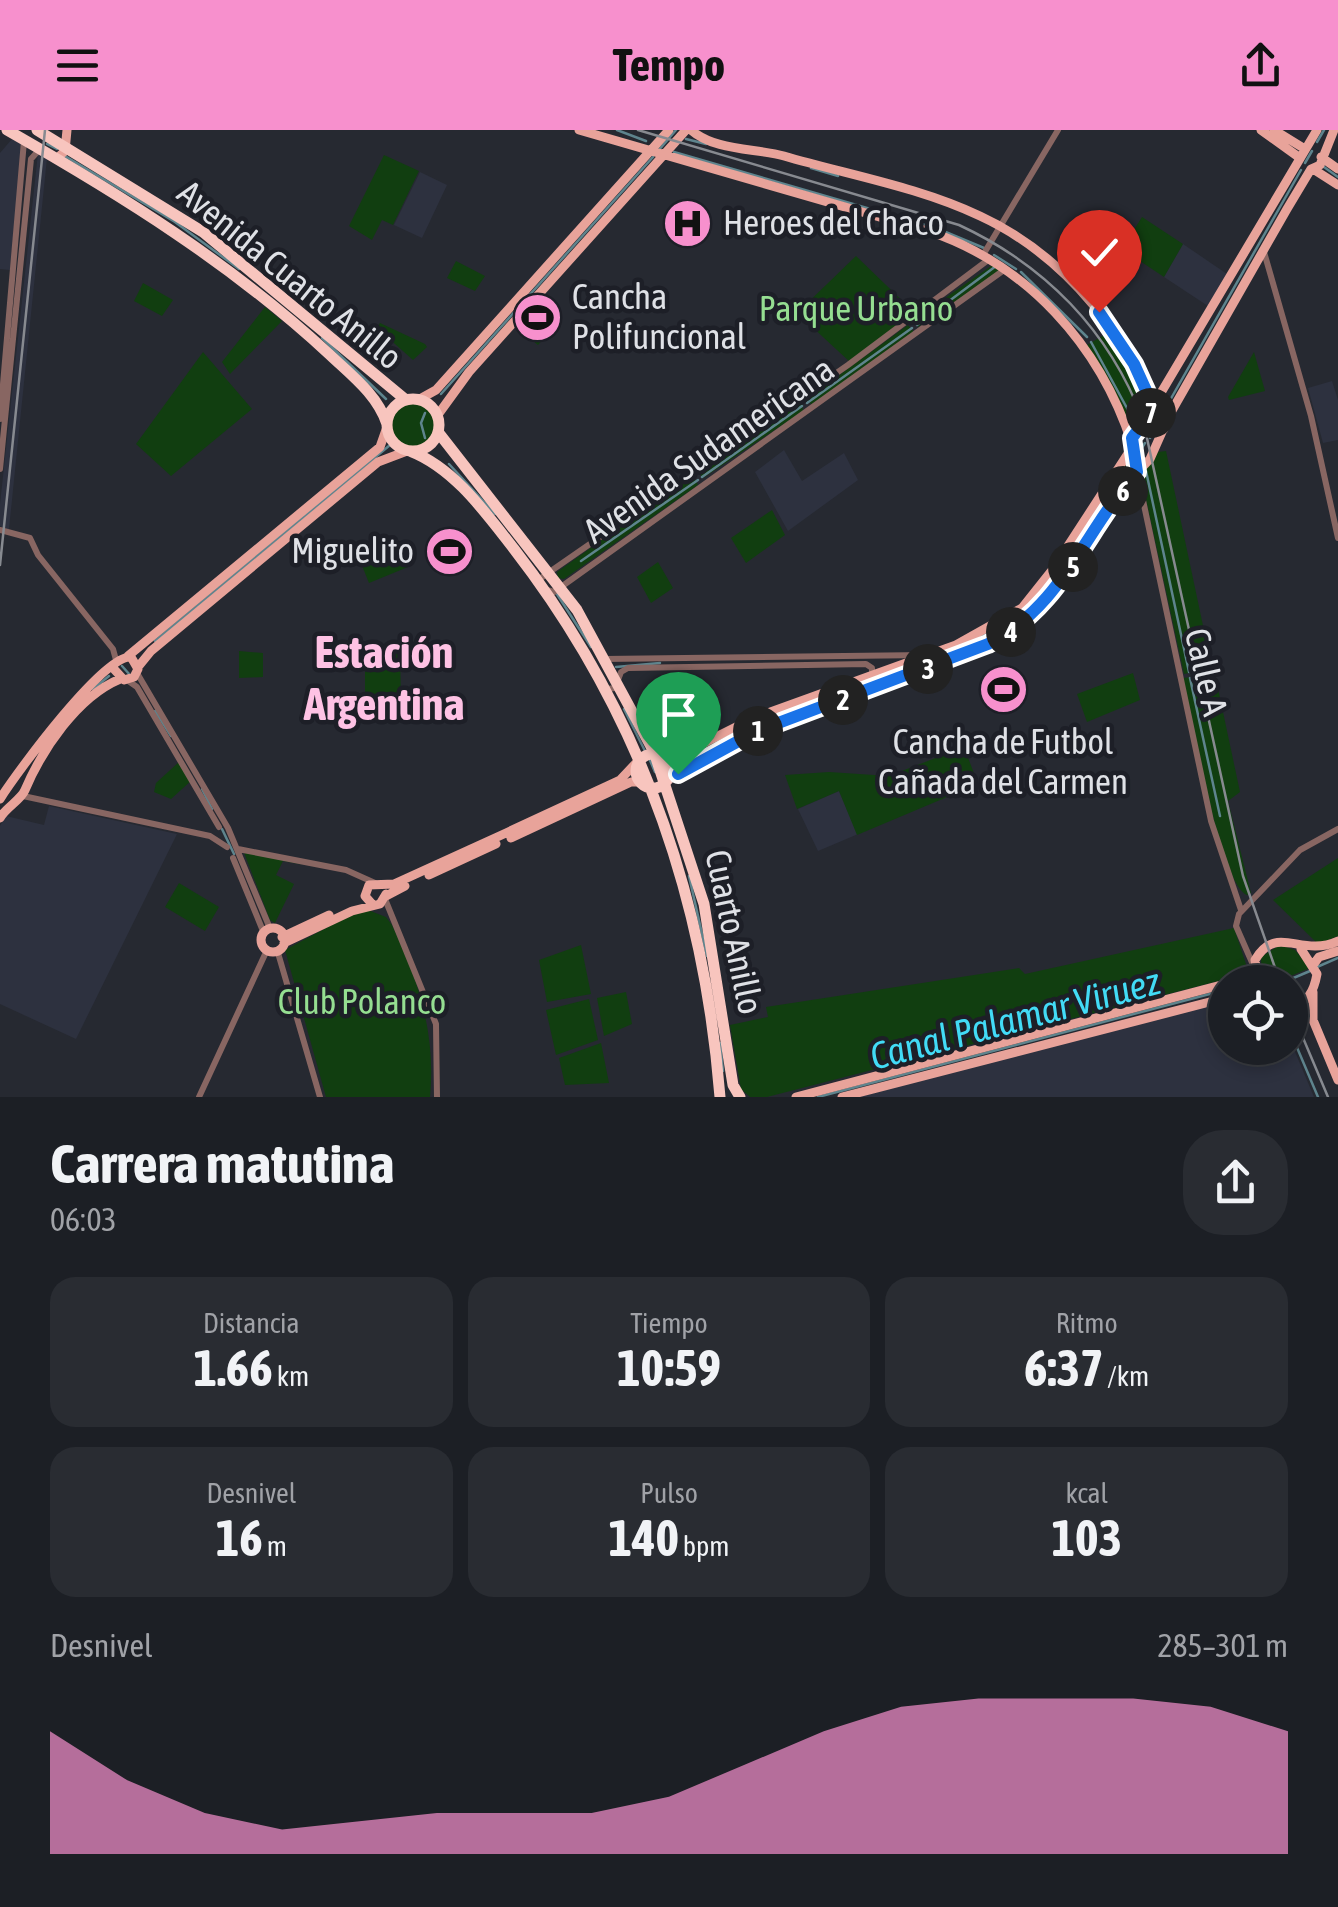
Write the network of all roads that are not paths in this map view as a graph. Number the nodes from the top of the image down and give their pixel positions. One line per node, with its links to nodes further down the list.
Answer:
1 (7, 130): 12 (highway, Avenida Cuarto Anillo)
2 (67, 130): 13 (main road)
3 (578, 130): 15 (main road)
4 (668, 130): 15 (main road)
5 (689, 130): 15 (main road); 23 (main road)
6 (1058, 130): 23 (street)
7 (1261, 130): 16 (main road)
8 (1274, 130): 16 (main road)
9 (1316, 130): 16 (main road)
10 (1334, 130): 17 (main road)
11 (48, 132): 13 (highway, Avenida Cuarto Anillo)
12 (22, 137): 14 (highway, Avenida Cuarto Anillo); 21 (street)
13 (65, 144): 18 (main road); 33 (highway, Avenida Cuarto Anillo)
14 (40, 150): 18 (highway, Avenida Cuarto Anillo); 21 (street)
15 (652, 153): 25 (main road); 33 (main road); 36 (main road)
16 (1303, 153): 17 (main road); 19 (main road); 26 (main road)
17 (1321, 156): 19 (main road); 20 (main road)
18 (56, 160): 39 (highway, Avenida Cuarto Anillo)
19 (1312, 169): 22 (main road); 24 (main road)
20 (1338, 169)
21 (26, 182): 34 (street)
22 (1338, 185)
23 (1000, 226): 25 (street); 30 (main road)
24 (1263, 251): 26 (main road); 50 (street)
25 (994, 262): 27 (street, Avenida Sudamericana); 28 (street, Avenida Sudamericana); 42 (main road)
26 (1228, 295): 29 (main road); 29 (main road)
27 (910, 320): 28 (street); 32 (street, Avenida Sudamericana)
28 (918, 332): 35 (street, Avenida Sudamericana)
29 (1188, 364): 31 (main road); 41 (main road)
30 (1148, 394): 31 (main road); 37 (main road)
31 (1163, 395): 37 (main road)
32 (800, 398): 35 (street); 45 (street, Avenida Sudamericana)
33 (412, 400): 36 (highway); 39 (highway)
34 (4, 408): 38 (street); 44 (street)
35 (810, 411): 47 (street, Avenida Sudamericana)
36 (437, 416): 40 (highway)
37 (1157, 416): 41 (main road); 42 (main road)
38 (0, 419)
39 (387, 425): 43 (highway); 48 (main road)
40 (438, 432): 43 (highway); 52 (highway)
41 (1164, 432): 46 (main road)
42 (1131, 446): 46 (main road); 51 (main road)
43 (408, 451): 48 (main road); 52 (highway)
44 (0, 469)
45 (695, 472): 47 (street); 52 (street, Avenida Sudamericana)
46 (1138, 473): 51 (main road); 74 (street, Calle A)
47 (704, 484): 53 (street, Avenida Sudamericana)
48 (292, 527): 54 (main road)
49 (0, 531): 58 (street)
50 (1338, 538)
51 (1078, 543): 55 (main road); 55 (main road)
52 (543, 578): 53 (highway); 59 (highway)
53 (556, 590): 59 (highway)
54 (198, 606): 58 (main road); 61 (main road)
55 (991, 634): 56 (main road); 65 (main road)
56 (928, 655): 57 (street); 62 (main road)
57 (741, 657): 59 (street); 60 (street)
58 (119, 658): 61 (main road); 63 (main road); 69 (main road)
59 (600, 663): 64 (highway)
60 (739, 667): 62 (street); 64 (street)
61 (138, 670): 63 (main road); 77 (street)
62 (872, 675): 65 (main road)
63 (123, 680): 71 (main road); 77 (street)
64 (612, 685): 66 (highway); 67 (highway)
65 (810, 704): 66 (main road); 68 (main road)
66 (658, 757): 67 (highway); 68 (highway)
67 (636, 759): 70 (highway, Cuarto Anillo); 72 (main road)
68 (671, 778): 70 (highway); 91 (highway, Cuarto Anillo)
69 (10, 784): 71 (main road); 71 (main road); 73 (main road)
70 (647, 784): 72 (main road); 91 (highway, Cuarto Anillo)
71 (22, 792): 76 (main road); 77 (street); 79 (street)
72 (595, 796): 81 (main road); 85 (main road)
73 (0, 799)
74 (1208, 806): 75 (street); 83 (street, Calle A)
75 (1200, 814)
76 (0, 818)
77 (220, 826): 79 (street); 80 (street)
78 (1338, 831): 84 (street)
79 (227, 847): 80 (street)
80 (236, 854): 82 (street); 87 (street)
81 (405, 879): 82 (main road); 85 (main road)
82 (372, 887): 85 (main road); 85 (main road); 88 (main road)
83 (1236, 891): 84 (street); 86 (street, Calle A)
84 (1252, 898): 86 (street)
85 (383, 899): 88 (main road); 110 (street)
86 (1241, 910): 92 (street, Calle A)
87 (266, 928): 88 (main road); 95 (main road)
88 (283, 940): 95 (main road)
89 (1338, 942): 90 (main road)
90 (1300, 947): 93 (main road); 98 (main road)
91 (707, 950): 111 (highway, Cuarto Anillo); 112 (highway, Cuarto Anillo)
92 (1246, 951): 93 (street); 96 (street, Calle A)
93 (1261, 951): 97 (main road)
94 (1338, 951): 98 (main road)
95 (272, 952): 108 (street); 109 (street)
96 (1252, 965)
97 (1258, 965)
98 (1315, 969): 100 (main road)
99 (1208, 990): 105 (main road)
100 (1313, 992): 101 (main road); 104 (main road)
101 (1308, 996)
102 (1208, 1001): 105 (main road)
103 (1308, 1017): 104 (main road)
104 (1312, 1020): 107 (main road)
105 (1084, 1027): 106 (main road)
106 (930, 1068): 113 (main road); 114 (main road)
107 (1338, 1080)
108 (199, 1097)
109 (320, 1097)
110 (437, 1097)
111 (720, 1097)
112 (740, 1097)
113 (796, 1097)
114 (842, 1097)

